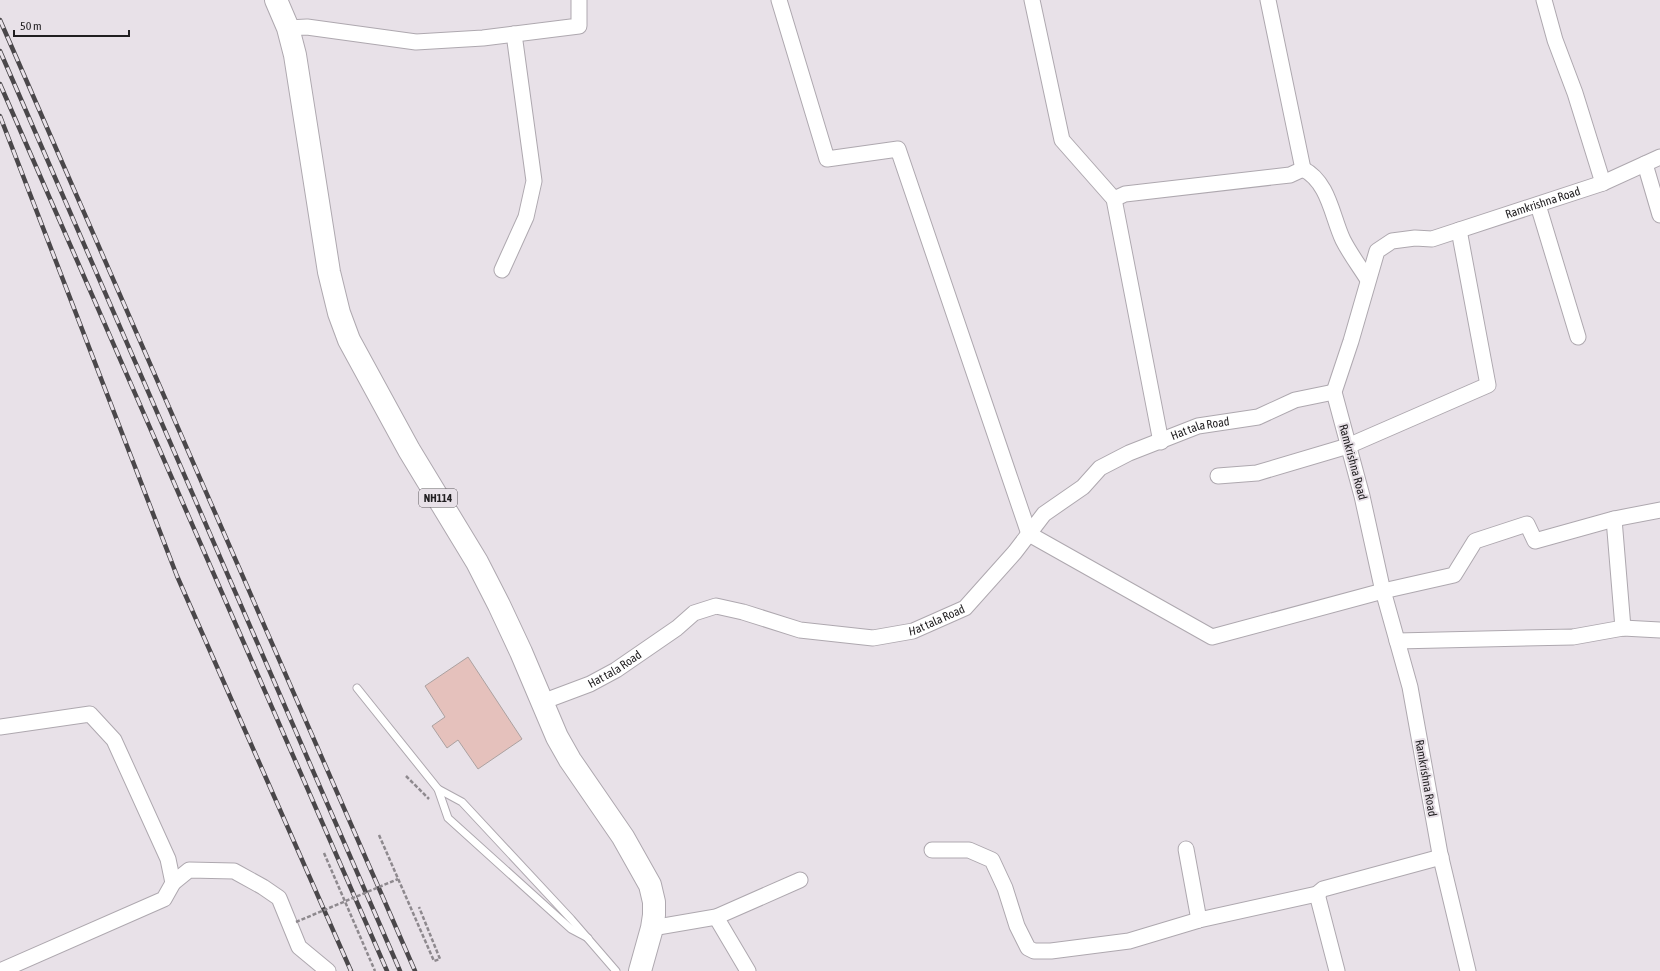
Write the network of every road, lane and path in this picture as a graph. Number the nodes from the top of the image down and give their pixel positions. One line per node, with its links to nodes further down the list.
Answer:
1 (276, 0): 7 (highway, NH114)
2 (579, 0): 8 (street)
3 (778, 0): 26 (street)
4 (1268, 0): 11 (street)
5 (1544, 0): 12 (street)
6 (1036, 1): 13 (street)
7 (288, 28): 8 (street); 32 (highway, NH114)
8 (514, 34): 17 (street)
9 (1660, 157): 10 (street, Ramkrishna Road)
10 (1645, 164): 12 (street, Ramkrishna Road); 15 (street)
11 (1303, 169): 13 (street); 18 (street)
12 (1603, 183): 14 (street, Ramkrishna Road)
13 (1114, 199): 21 (street)
14 (1538, 204): 16 (street, Ramkrishna Road); 19 (street)
15 (1660, 215)
16 (1459, 230): 18 (street, Ramkrishna Road); 22 (street)
17 (502, 270)
18 (1368, 280): 20 (street, Ramkrishna Road)
19 (1578, 337)
20 (1334, 392): 21 (street, Hat tala Road); 22 (street, Ramkrishna Road)
21 (1161, 442): 26 (street, Hat tala Road)
22 (1348, 446): 23 (street); 27 (street, Ramkrishna Road)
23 (1218, 476)
24 (1660, 510): 25 (street)
25 (1614, 519): 27 (street); 28 (street)
26 (1029, 534): 27 (street); 32 (street, Hat tala Road)
27 (1383, 591): 30 (street, Ramkrishna Road)
28 (1623, 628): 29 (street); 30 (street)
29 (1660, 630)
30 (1397, 641): 41 (street, Ramkrishna Road)
31 (357, 688): 35 (lane)
32 (542, 702): 51 (highway, NH114)
33 (0, 727): 44 (street)
34 (406, 776): 36 (path)
35 (438, 789): 36 (lane); 52 (lane)
36 (448, 818): 52 (lane)
37 (379, 835): 42 (path)
38 (1186, 849): 49 (street)
39 (932, 850): 49 (street)
40 (324, 853): 46 (path)
41 (1441, 857): 45 (street); 60 (street, Ramkrishna Road)
42 (398, 879): 46 (path, bridge); 47 (path)
43 (800, 880): 48 (street)
44 (173, 883): 53 (street); 54 (street)
45 (1317, 894): 49 (street); 59 (street)
46 (345, 902): 50 (path, bridge); 55 (path)
47 (419, 907)
48 (716, 918): 51 (street); 58 (street)
49 (1199, 920)
50 (296, 922)
51 (652, 928): 57 (highway, NH114)
52 (588, 938): 56 (lane)
53 (0, 971)
54 (328, 971)
55 (375, 971)
56 (616, 971)
57 (640, 971)
58 (748, 971)
59 (1338, 971)
60 (1468, 971)

